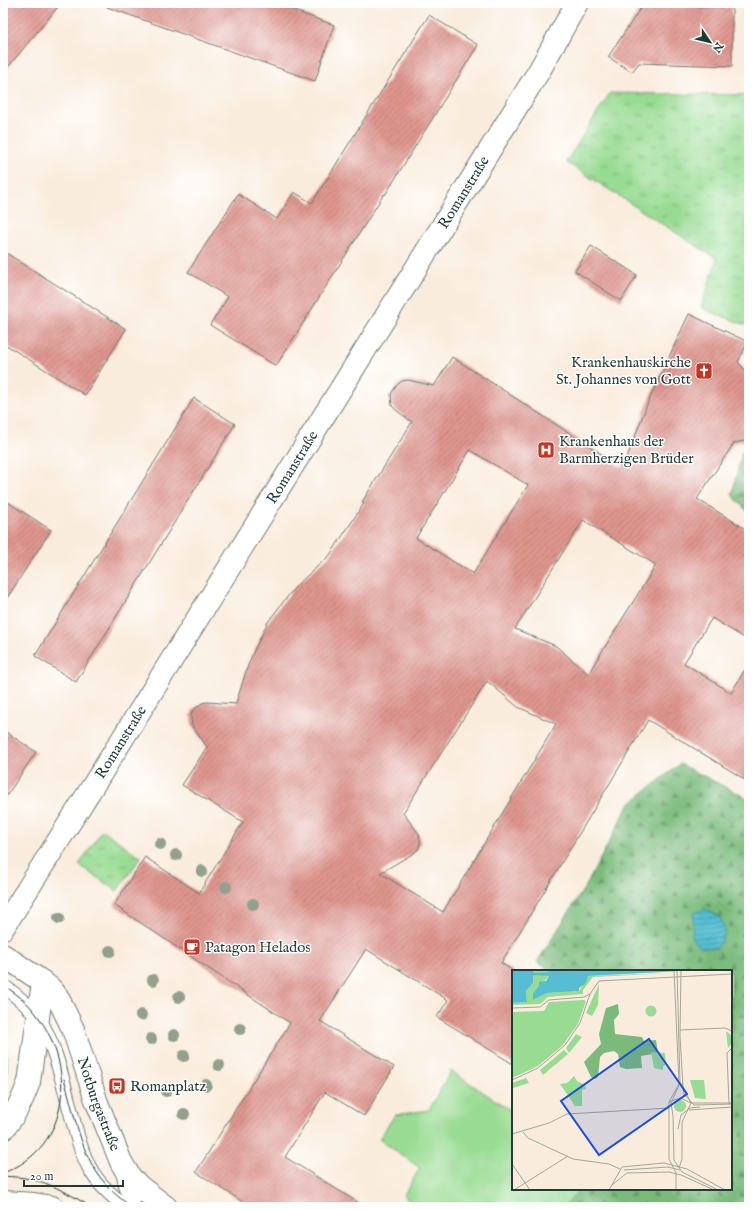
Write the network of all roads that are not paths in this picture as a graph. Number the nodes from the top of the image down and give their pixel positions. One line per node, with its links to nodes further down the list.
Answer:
1 (577, 3): 2 (street, Romanstraße)
2 (3, 928)
3 (3, 955): 4 (street)
4 (43, 982): 6 (street); 8 (street, Notburgastraße)
5 (3, 986): 6 (lane)
6 (38, 1018): 7 (street); 11 (lane)
7 (3, 1129)
8 (121, 1162): 12 (lane); 13 (street, Notburgastraße)
9 (3, 1202): 10 (street)
10 (52, 1207)
11 (126, 1207)
12 (134, 1207)
13 (166, 1207)

